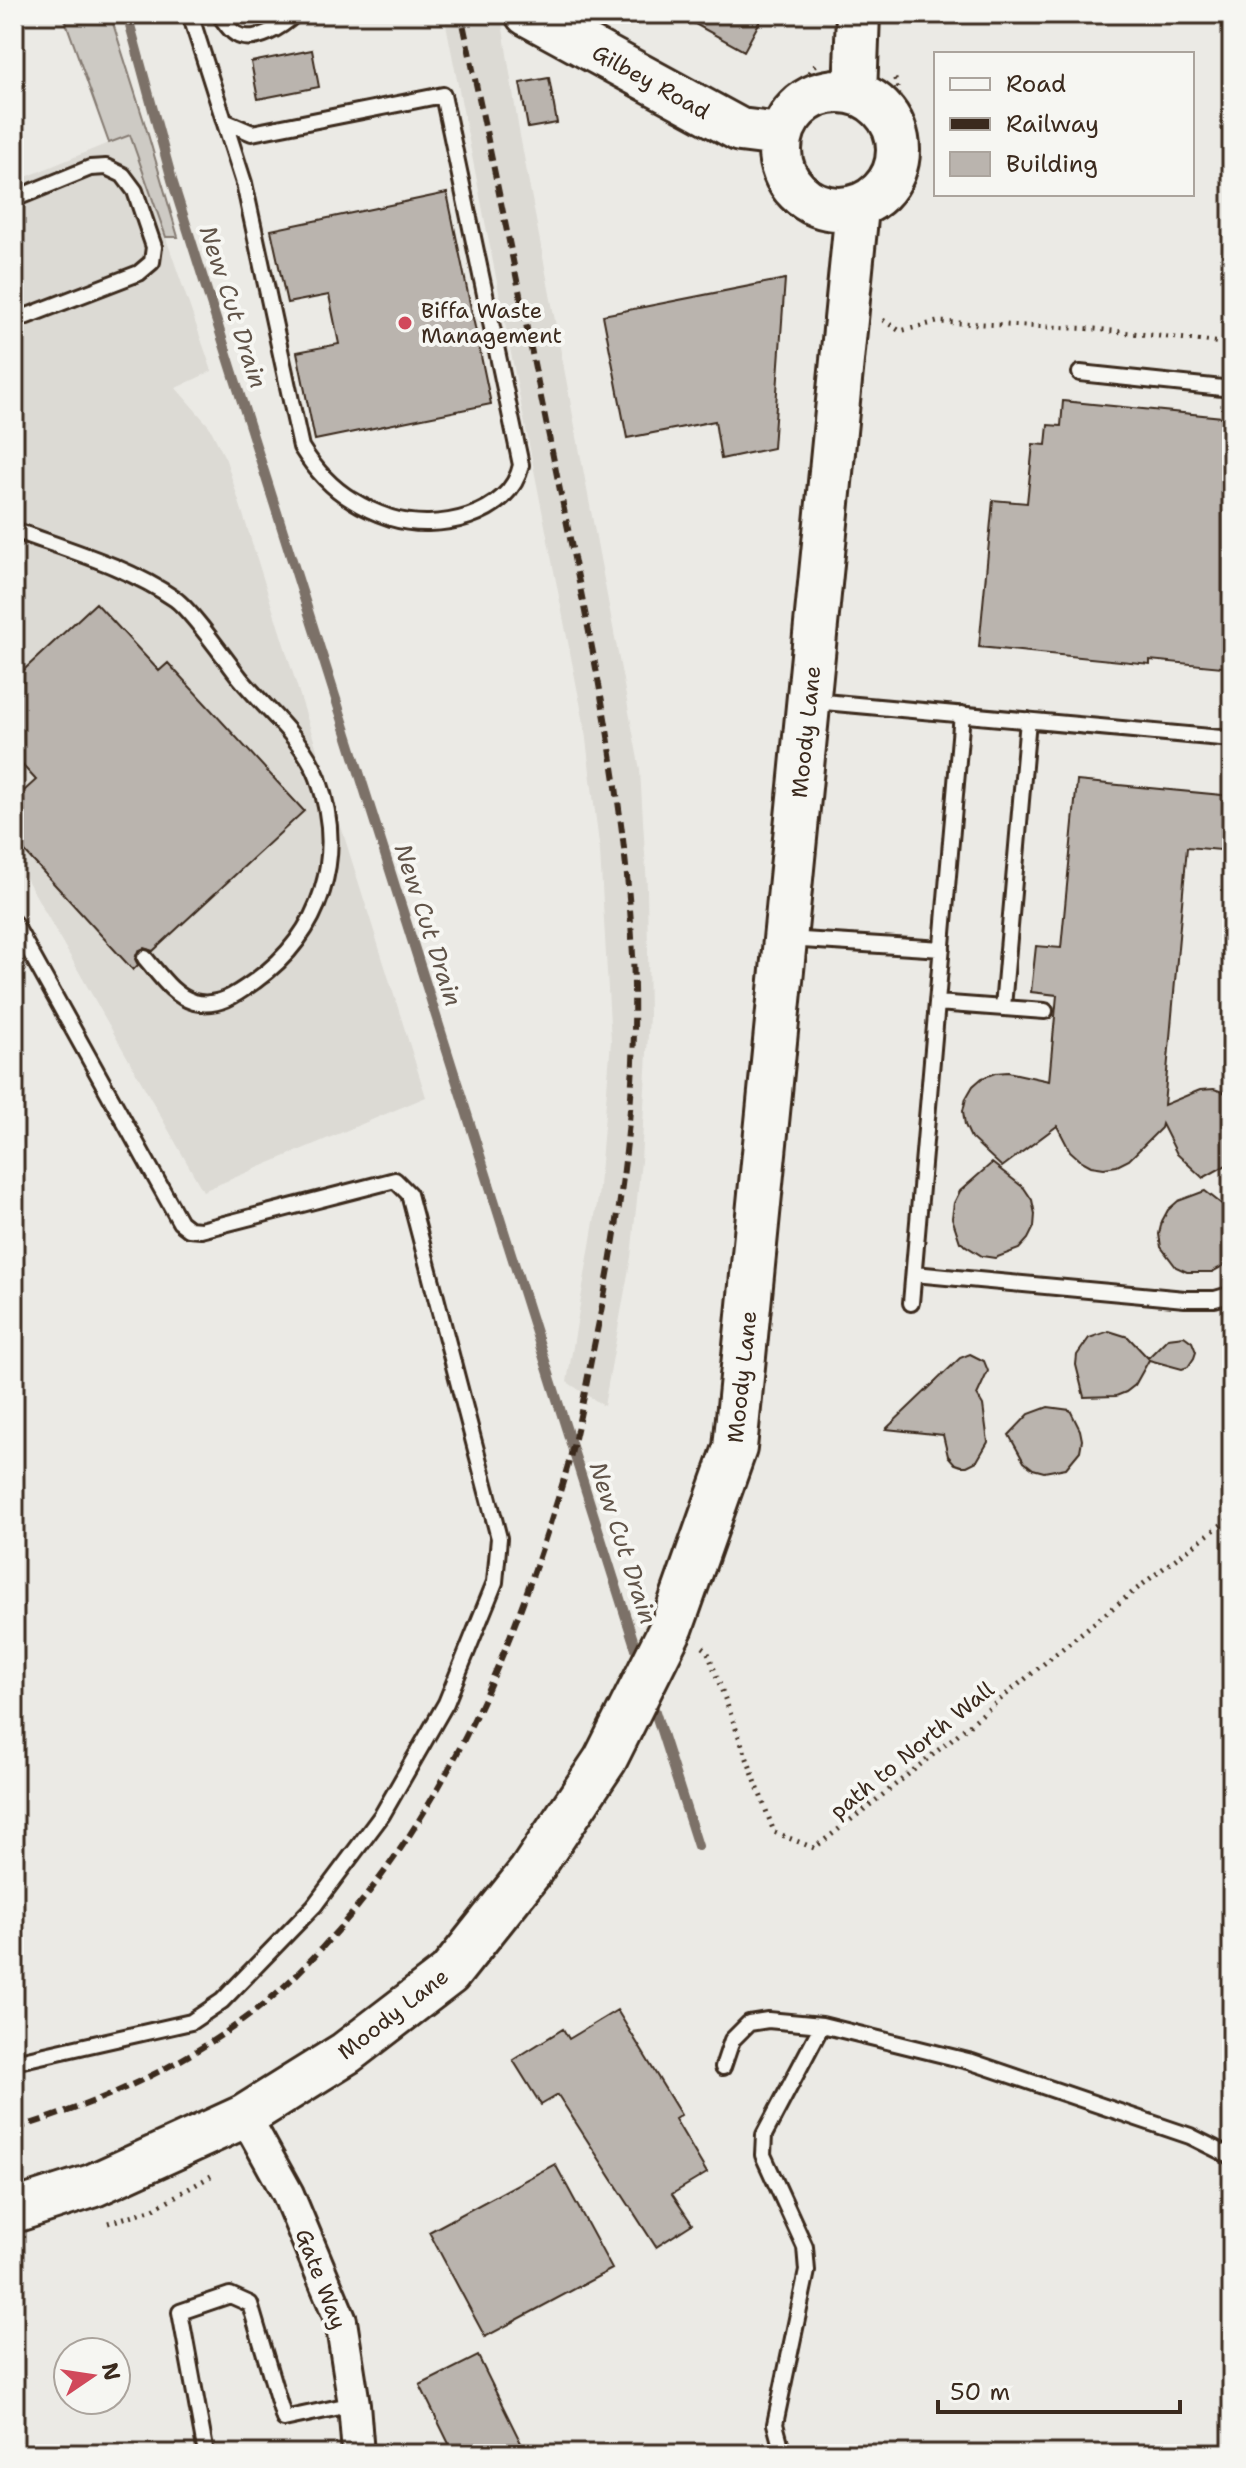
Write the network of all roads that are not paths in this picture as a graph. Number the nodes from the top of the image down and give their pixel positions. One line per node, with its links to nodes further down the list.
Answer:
1 (190, 14): 8 (lane)
2 (219, 14): 3 (lane)
3 (295, 14)
4 (527, 14): 7 (street, Gilbey Road)
5 (858, 14): 6 (street)
6 (855, 93): 7 (street); 10 (street)
7 (779, 116): 10 (street)
8 (224, 121): 8 (lane)
9 (14, 199): 11 (lane)
10 (857, 208): 15 (street, Moody Lane)
11 (14, 321)
12 (1080, 373): 13 (lane)
13 (1232, 389)
14 (14, 530): 22 (lane)
15 (809, 701): 16 (lane); 20 (street, Moody Lane)
16 (962, 714): 17 (lane); 21 (lane)
17 (1028, 720): 18 (lane); 24 (lane)
18 (1232, 739)
19 (14, 923): 30 (lane)
20 (785, 939): 21 (lane); 32 (street, Moody Lane)
21 (942, 949): 23 (lane)
22 (145, 958)
23 (937, 1003): 24 (lane); 26 (lane)
24 (1003, 1007): 25 (lane)
25 (1045, 1011)
26 (914, 1274): 27 (lane); 28 (lane)
27 (1232, 1294)
28 (911, 1303)
29 (822, 2025): 31 (lane); 33 (lane); 38 (lane)
30 (14, 2062)
31 (723, 2067)
32 (245, 2116): 34 (street, Moody Lane); 35 (street, Gate Way)
33 (1232, 2157)
34 (14, 2211)
35 (354, 2404): 36 (lane); 37 (street, Gate Way)
36 (206, 2454)
37 (358, 2454)
38 (783, 2454)

